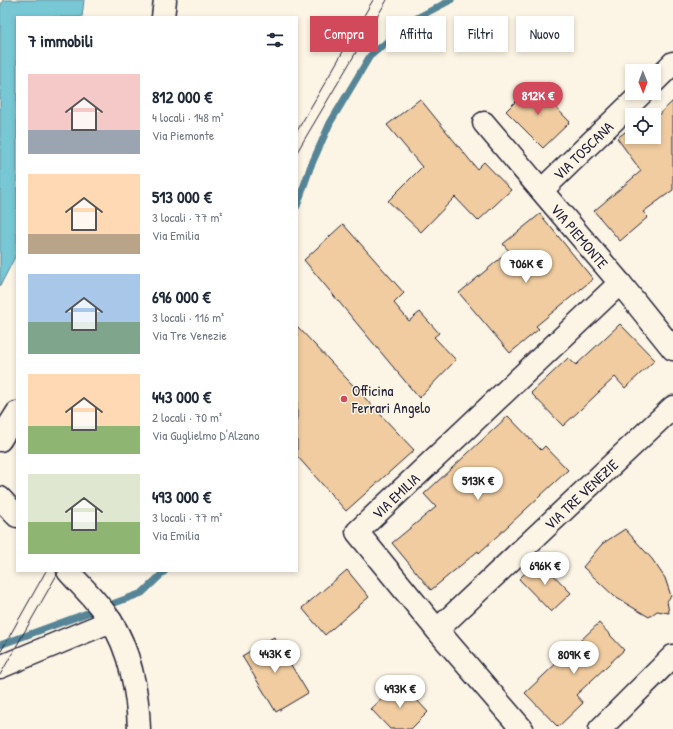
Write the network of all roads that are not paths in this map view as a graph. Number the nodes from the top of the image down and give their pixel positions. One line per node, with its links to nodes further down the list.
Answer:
1 (165, 0): 2 (street)
2 (163, 16)
3 (673, 63): 4 (street)
4 (661, 75)
5 (635, 100): 7 (street, VIA TOSCANA)
6 (484, 123): 7 (street, VIA PIEMONTE)
7 (542, 190): 8 (street, VIA PIEMONTE)
8 (620, 283): 9 (street, VIA PIEMONTE); 17 (street, VIA EMILIA)
9 (673, 350)
10 (673, 407): 17 (street, VIA TRE VENEZIE)
11 (16, 415): 12 (street)
12 (0, 440)
13 (0, 498): 14 (street)
14 (16, 515)
15 (69, 572): 16 (street)
16 (111, 621): 19 (street); 20 (street)
17 (438, 630): 21 (street, VIA EMILIA)
18 (673, 656): 22 (street)
19 (0, 667)
20 (139, 729)
21 (522, 729)
22 (600, 729)

